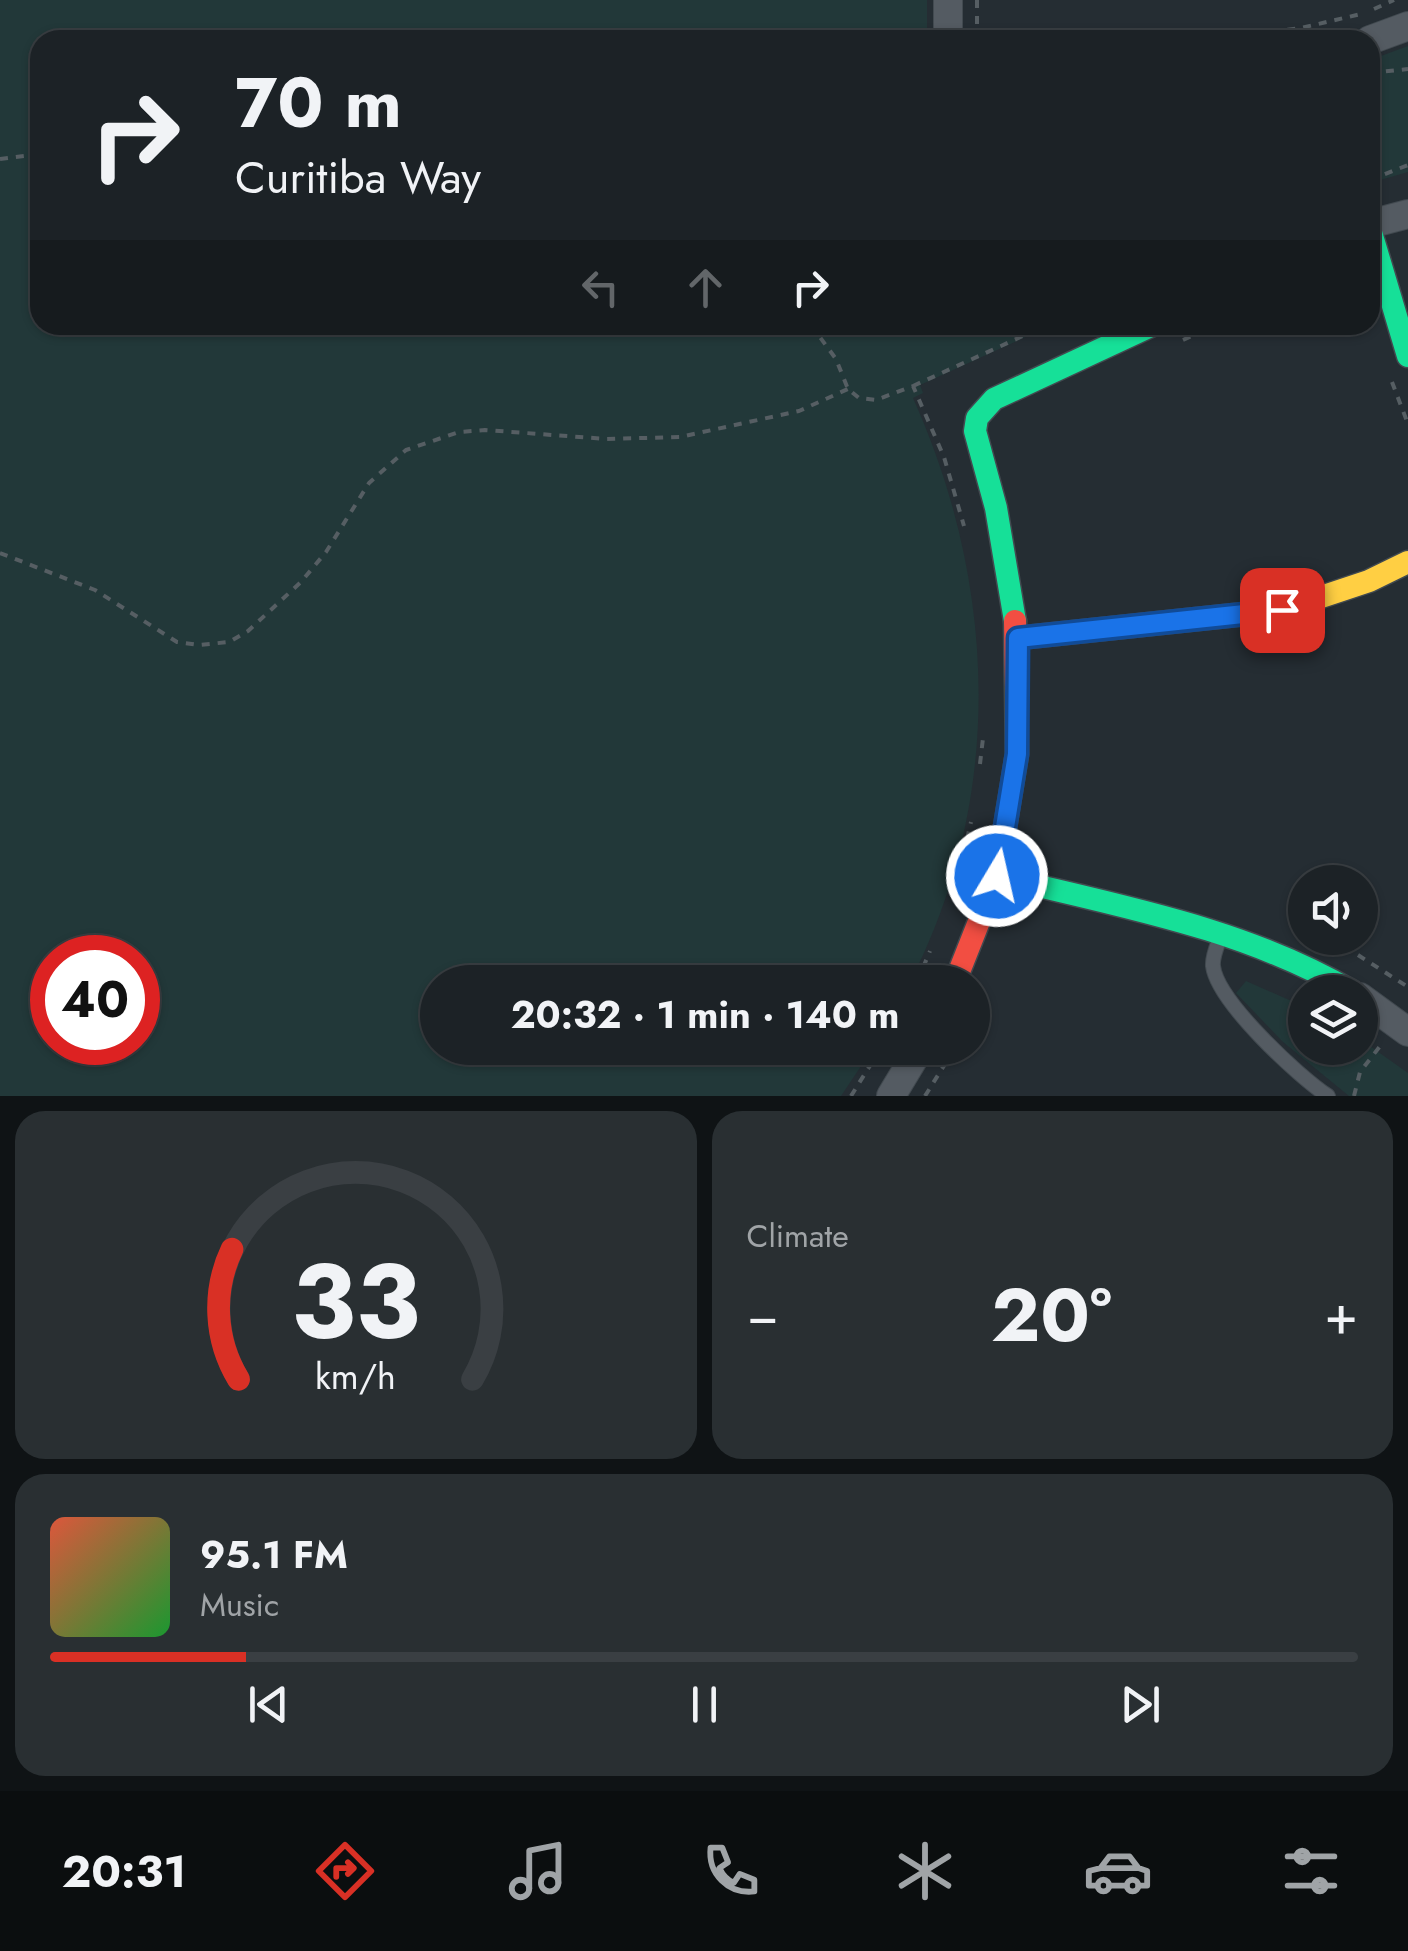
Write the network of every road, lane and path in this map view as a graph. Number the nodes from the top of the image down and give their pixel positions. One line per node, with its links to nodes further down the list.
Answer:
1 (948, 0): 5 (street)
2 (976, 0): 6 (path)
3 (1394, 0): 7 (path)
4 (1408, 26): 8 (street)
5 (948, 30)
6 (978, 30)
7 (1278, 30)
8 (1380, 36)
9 (1408, 68): 10 (path)
10 (1380, 72)
11 (30, 155): 12 (path)
12 (0, 159)
13 (1408, 165): 14 (path)
14 (1380, 176)
15 (1408, 214): 16 (street)
16 (1380, 224)
17 (1380, 261): 21 (street)
18 (818, 335): 23 (path)
19 (1026, 335): 22 (path)
20 (1132, 335): 27 (street)
21 (1408, 356)
22 (913, 386): 23 (path); 24 (path)
23 (848, 389): 25 (path)
24 (968, 542)
25 (0, 553)
26 (1408, 562): 27 (street)
27 (1018, 638): 31 (street)
28 (983, 731): 29 (path)
29 (979, 780)
30 (973, 812): 32 (path)
31 (997, 876): 33 (street); 36 (street)
32 (955, 892)
33 (1222, 934): 37 (street); 46 (lane)
34 (932, 946): 35 (path)
35 (924, 965)
36 (963, 965)
37 (1319, 975)
38 (1378, 1014): 39 (street)
39 (1401, 1035): 47 (path)
40 (870, 1065): 44 (path)
41 (910, 1065): 45 (street)
42 (946, 1065): 43 (path)
43 (928, 1095)
44 (851, 1096)
45 (891, 1096)
46 (1328, 1096)
47 (1354, 1096)

